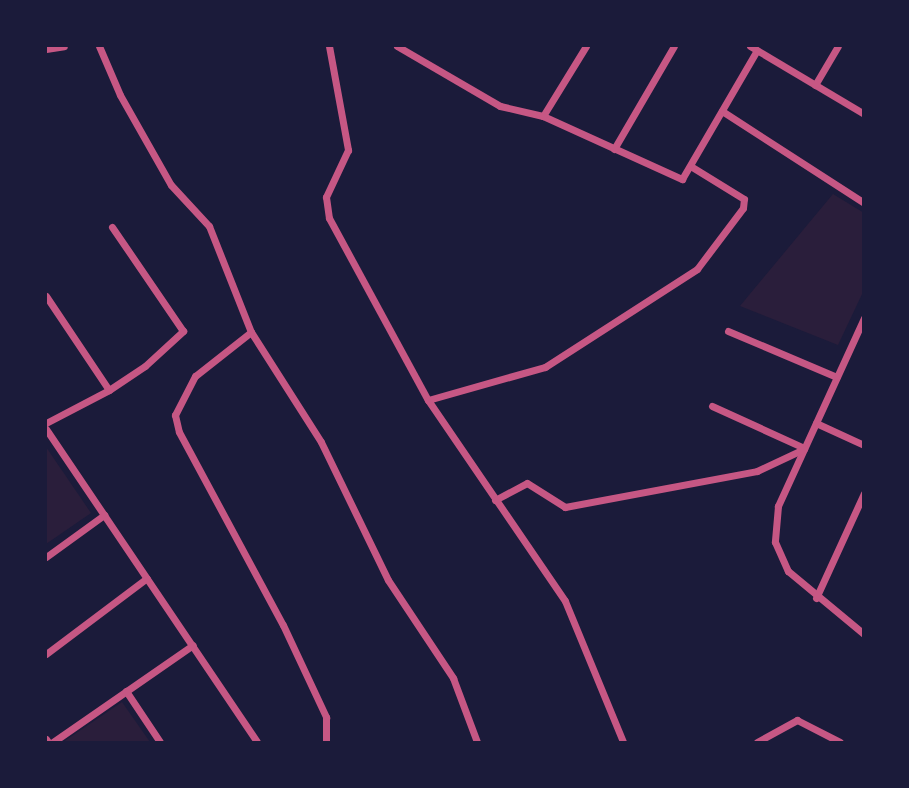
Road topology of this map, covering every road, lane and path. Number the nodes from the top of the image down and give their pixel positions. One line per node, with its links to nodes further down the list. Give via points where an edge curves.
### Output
1 (64, 46): 9 (street)
2 (99, 46): 21 (street, via 120,95 170,185 209,226)
3 (329, 46): 24 (street, via 348,150 326,197 328,218)
4 (397, 46): 13 (street, via 499,106)
5 (586, 46): 13 (street)
6 (674, 46): 14 (street)
7 (838, 46): 10 (street)
8 (753, 48): 10 (street); 11 (street)
9 (46, 49)
10 (815, 85): 12 (street)
11 (722, 111): 15 (street); 16 (street)
12 (863, 114)
13 (543, 116): 14 (street)
14 (614, 149): 15 (street, via 682,179)
15 (692, 167): 24 (street, via 744,199 743,208 697,269 545,367)
16 (863, 203)
17 (112, 226): 23 (street, via 183,331 145,366)
18 (46, 296): 23 (street)
19 (863, 318): 22 (street)
20 (728, 331): 22 (street)
21 (251, 332): 44 (street, via 195,376 175,415 179,432 283,625 326,717); 45 (street, via 321,442 388,580 453,678)
22 (837, 377): 27 (street)
23 (108, 390): 26 (street)
24 (428, 400): 32 (street)
25 (712, 405): 30 (street)
26 (46, 423)
27 (816, 423): 29 (street); 30 (street)
28 (46, 429): 33 (street)
29 (863, 445)
30 (804, 449): 32 (street, via 757,471 565,507 527,484); 36 (street, via 778,506 775,542 788,571)
31 (863, 493): 36 (street)
32 (495, 500): 46 (street, via 565,601)
33 (104, 515): 34 (street); 35 (street)
34 (46, 556)
35 (147, 578): 38 (street); 39 (street)
36 (816, 598): 37 (street)
37 (863, 634)
38 (192, 645): 40 (street); 43 (street)
39 (46, 654)
40 (126, 691): 41 (street); 42 (street)
41 (53, 743)
42 (160, 743)
43 (257, 743)
44 (326, 743)
45 (477, 743)
46 (623, 743)
47 (757, 743): 48 (street, via 797,720)
48 (840, 743)

